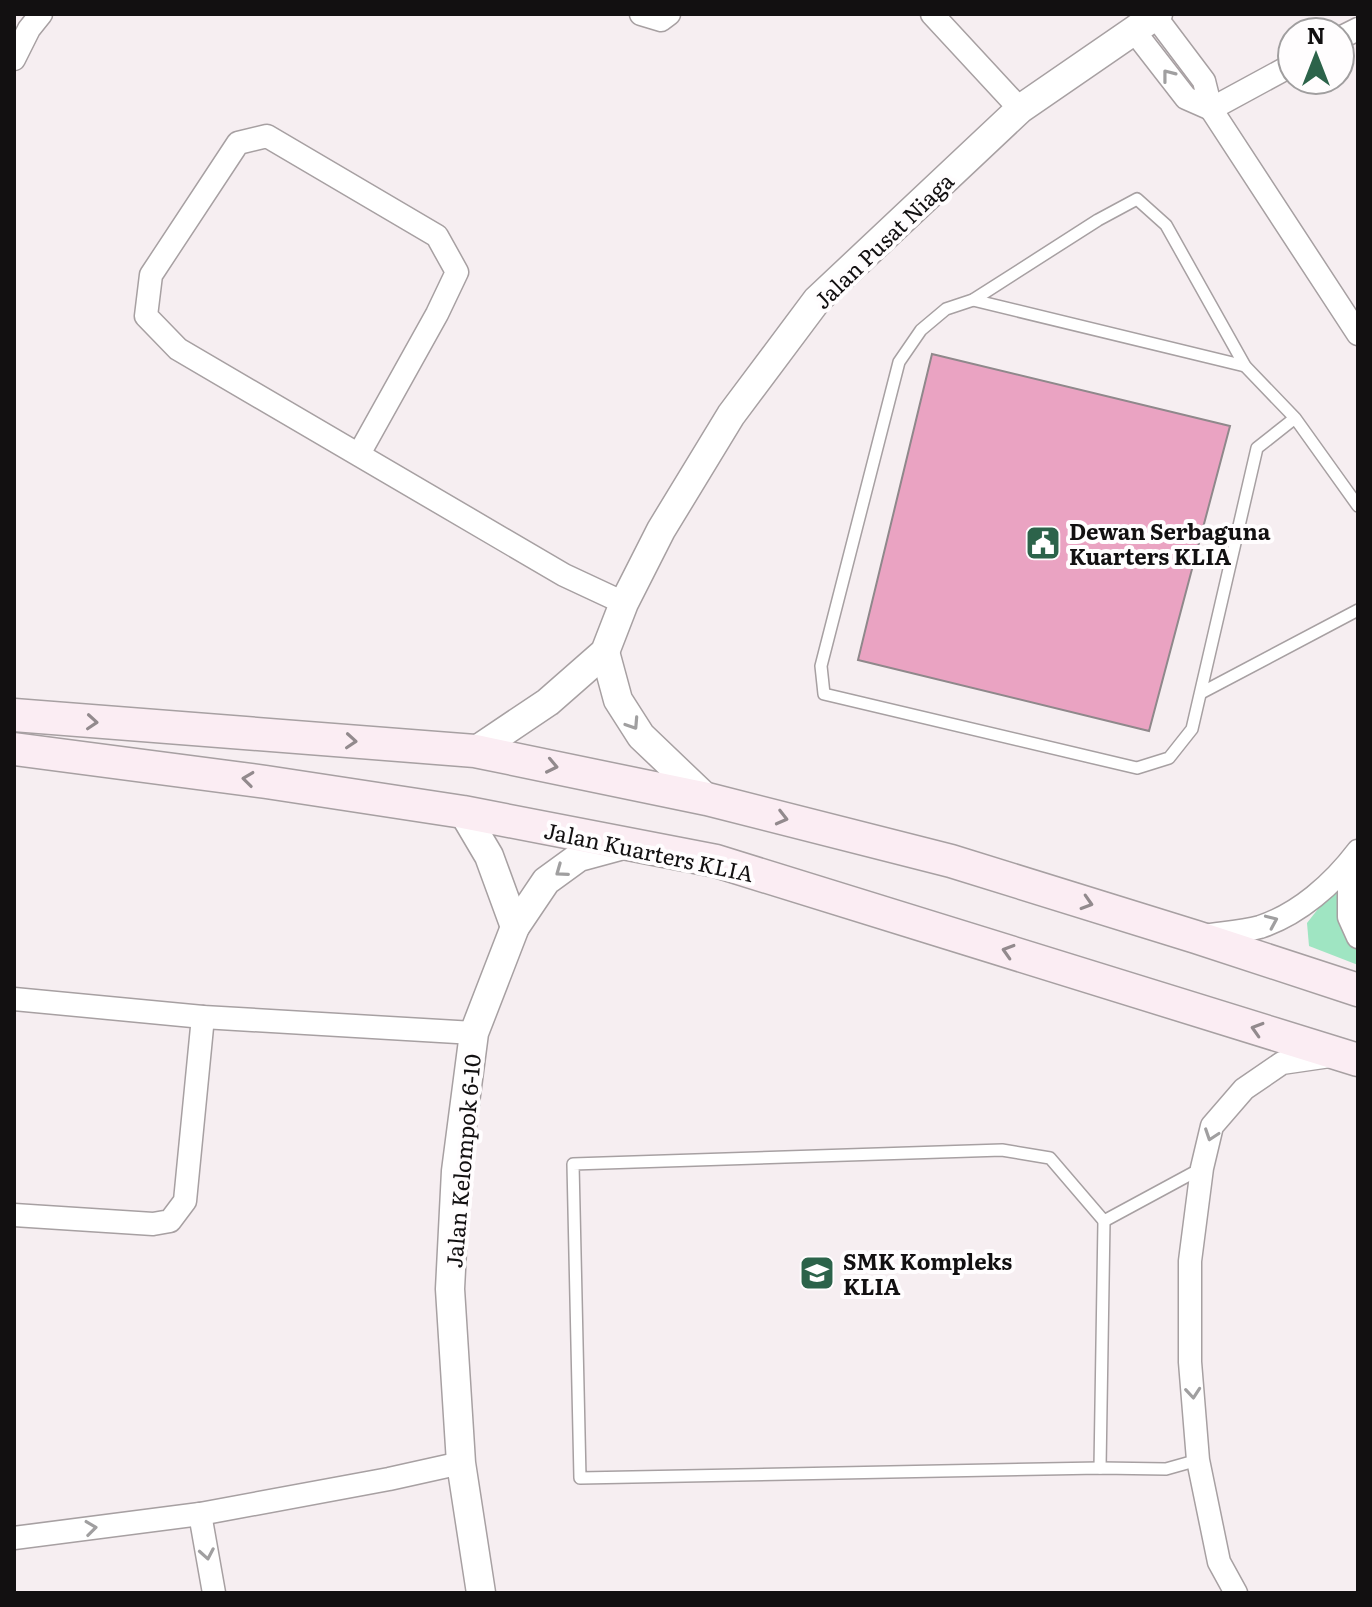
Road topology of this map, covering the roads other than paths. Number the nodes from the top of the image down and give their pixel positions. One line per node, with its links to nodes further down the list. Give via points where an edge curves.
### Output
1 (641, 14): 2 (street, via 661,20)
2 (669, 14)
3 (932, 14): 8 (street)
4 (1149, 20): 8 (street, Jalan Pusat Niaga); 9 (street, via 1204,81)
5 (28, 21): 6 (street)
6 (14, 59)
7 (1276, 74): 9 (street)
8 (1020, 109): 16 (street, Jalan Pusat Niaga, via 817,300 731,415)
9 (1211, 109): 11 (street)
10 (973, 300): 12 (lane); 12 (lane, via 1137,199 1166,225); 19 (lane, via 946,309 921,330 899,362 821,666 824,694 1137,768 1169,758 1192,729)
11 (1358, 334)
12 (1245, 366): 13 (lane)
13 (1295, 418): 15 (lane); 19 (lane, via 1257,448)
14 (359, 454): 14 (street, via 178,349 146,316 151,275 238,143 267,136 305,157 437,236 457,272); 16 (street, via 564,575)
15 (1358, 506)
16 (624, 603): 18 (street, Jalan Pusat Niaga)
17 (1358, 610): 19 (lane)
18 (605, 652): 22 (street, via 548,702); 23 (street, one-way to 23, via 618,700 641,736)
19 (1201, 693)
20 (14, 715): 22 (main road, one-way to 22)
21 (14, 749): 24 (main road, Jalan Kuarters KLIA, one-way to 21)
22 (475, 751): 23 (main road, one-way to 23)
23 (707, 799): 28 (main road, one-way to 28, via 951,861)
24 (463, 812): 25 (main road, Jalan Kuarters KLIA); 27 (street, via 489,856)
25 (627, 844): 27 (street, Jalan Kelompok 6-10, one-way to 27, via 579,857 546,881); 34 (main road, Jalan Kuarters KLIA, one-way to 25, via 716,861)
26 (1354, 857): 28 (street, one-way to 26, via 1259,927 1302,907); 29 (street, via 1349,917)
27 (515, 927): 33 (street, Jalan Kelompok 6-10)
28 (1196, 937): 30 (main road)
29 (1358, 937)
30 (1358, 990)
31 (14, 999): 32 (street)
32 (203, 1017): 33 (street); 36 (street, via 185,1201 170,1221)
33 (474, 1033): 39 (street, Jalan Kelompok 6-10, via 456,1171 450,1289)
34 (1349, 1057): 35 (street, one-way to 35, via 1282,1063 1244,1089 1212,1126)
35 (1202, 1168): 37 (lane); 38 (street, one-way to 38, via 1190,1261 1190,1362)
36 (14, 1215)
37 (1104, 1221): 40 (lane); 40 (lane, via 1050,1158 1002,1150 573,1164 580,1478)
38 (1198, 1460): 40 (lane, via 1166,1469); 45 (street, via 1219,1562)
39 (461, 1463): 41 (street); 44 (street, Jalan Kelompok 6-10)
40 (1100, 1468)
41 (200, 1514): 42 (street, one-way to 41); 43 (street, one-way to 43)
42 (14, 1538)
43 (214, 1593)
44 (481, 1593)
45 (1236, 1593)

